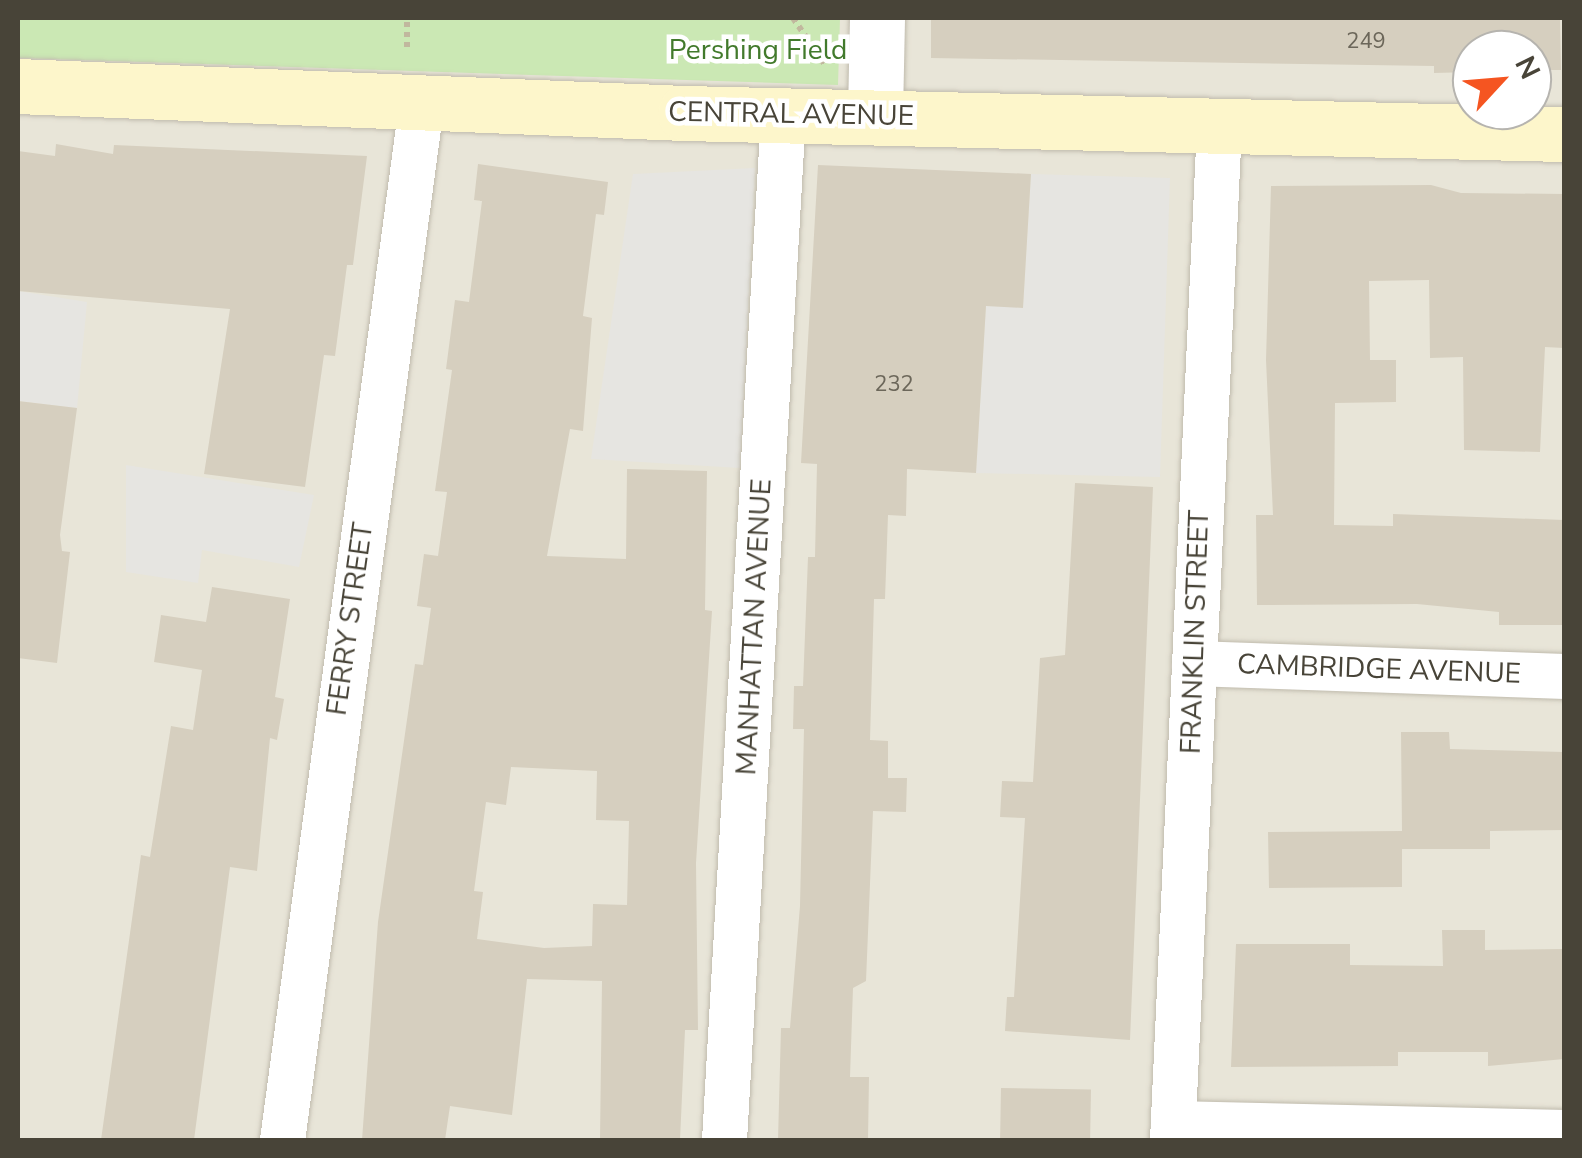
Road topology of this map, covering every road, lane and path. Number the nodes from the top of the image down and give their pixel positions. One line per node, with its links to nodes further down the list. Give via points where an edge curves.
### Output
1 (407, 18): 5 (path)
2 (793, 18): 4 (path)
3 (876, 18): 8 (street)
4 (826, 66)
5 (414, 72): 6 (main road, CENTRAL AVENUE); 7 (main road, CENTRAL AVENUE); 15 (street, FERRY STREET)
6 (18, 86)
7 (783, 114): 8 (main road, CENTRAL AVENUE); 16 (street, MANHATTAN AVENUE)
8 (874, 114): 9 (main road, CENTRAL AVENUE)
9 (1219, 124): 10 (main road, CENTRAL AVENUE); 11 (street, FRANKLIN STREET)
10 (1564, 134)
11 (1194, 663): 12 (street, CAMBRIDGE AVENUE); 13 (street, FRANKLIN STREET)
12 (1564, 676)
13 (1173, 1132): 14 (street)
14 (1564, 1132)
15 (282, 1140)
16 (724, 1140)

